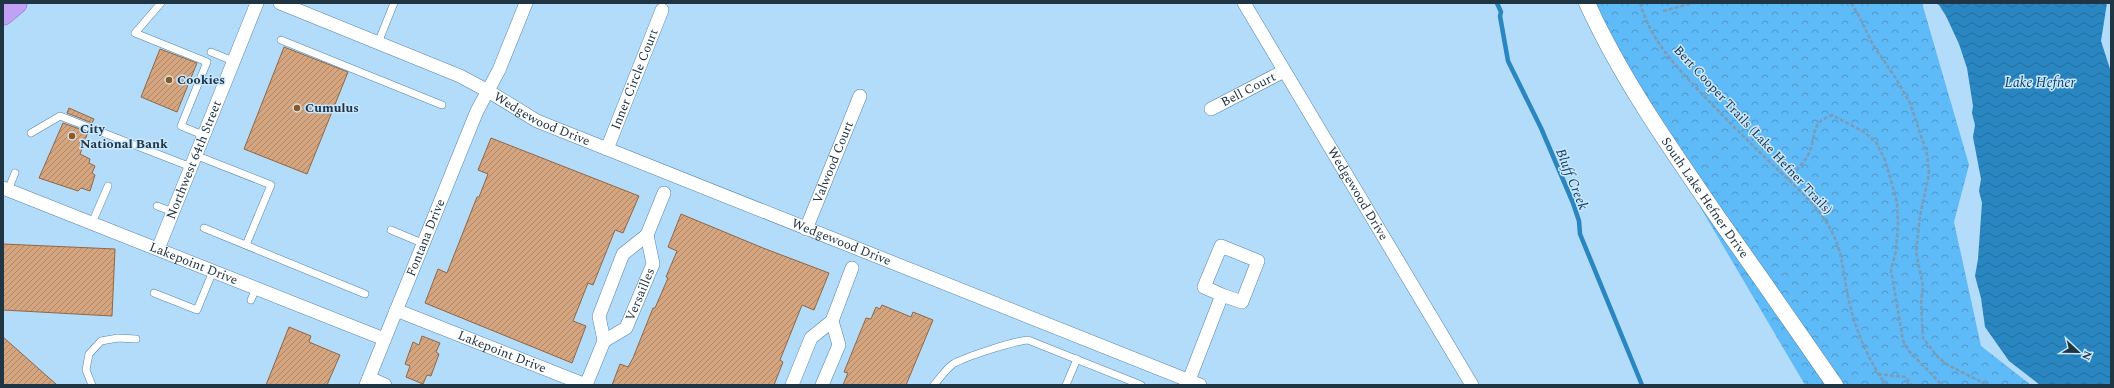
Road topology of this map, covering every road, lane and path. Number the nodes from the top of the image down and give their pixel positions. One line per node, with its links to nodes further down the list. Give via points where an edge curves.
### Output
1 (16, 3): 14 (highway)
2 (161, 3): 25 (lane, via 135,33 207,62 181,126)
3 (257, 3): 18 (street, Northwest 64th Street)
4 (280, 3): 16 (street, Wedgewood Drive)
5 (394, 3): 16 (lane)
6 (526, 3): 20 (street, Wedgewood Drive)
7 (1244, 3): 19 (street, Wedgewood Drive)
8 (1587, 3): 66 (street, South Lake Hefner Drive, via 1625,77 1665,141)
9 (1640, 3): 29 (path, Bert Cooper Trails (Lake Hefner Trails), via 1652,33 1677,67 1732,126)
10 (1693, 3): 13 (path)
11 (1851, 3): 70 (path, via 1873,45 1910,104 1927,154 1929,174 1916,252 1923,286 1923,338 1946,364)
12 (662, 10): 26 (street, Inner Circle Court)
13 (1663, 12)
14 (3, 14)
15 (281, 40): 22 (lane)
16 (378, 43): 20 (street, Wedgewood Drive, via 460,76)
17 (211, 52): 18 (lane)
18 (233, 61): 25 (street, Northwest 64th Street)
19 (1284, 70): 23 (street, Bell Court); 65 (street, Wedgewood Drive)
20 (488, 91): 26 (street, Wedgewood Drive, via 537,121); 40 (street, Fontana Drive, via 477,111)
21 (860, 96): 37 (street, Valwood Court)
22 (442, 105)
23 (1211, 109)
24 (32, 133): 27 (lane, via 60,116)
25 (203, 135): 27 (street, Northwest 64th Street)
26 (606, 149): 37 (street, Wedgewood Drive)
27 (193, 161): 34 (street, Northwest 64th Street); 41 (lane, via 271,185)
28 (15, 173): 31 (lane)
29 (1788, 178): 54 (path, Bert Cooper Trails (Lake Hefner Trails), via 1817,209 1833,234 1844,263 1848,296 1860,340); 69 (path, via 1808,155 1815,127 1821,119 1832,115 1864,132 1876,142 1885,160 1897,202 1896,251 1891,270 1903,340 1908,350)
30 (108, 186): 35 (lane)
31 (6, 189): 35 (street, Lakepoint Drive)
32 (664, 193): 39 (street)
33 (157, 206): 34 (lane)
34 (173, 212): 42 (street, Northwest 64th Street)
35 (92, 223): 42 (street, Lakepoint Drive)
36 (204, 228): 41 (lane)
37 (806, 229): 56 (street, Wedgewood Drive)
38 (391, 230): 40 (lane)
39 (647, 234): 52 (street, via 623,254 599,316); 52 (street, Versailles, via 653,264 626,328)
40 (422, 243): 48 (street, Fontana Drive)
41 (246, 245): 46 (lane)
42 (158, 249): 44 (street, Lakepoint Drive)
43 (852, 268): 49 (street)
44 (213, 271): 45 (lane, via 197,310); 51 (street, Lakepoint Drive, via 254,294)
45 (154, 293)
46 (365, 294)
47 (1222, 295): 47 (street, via 1242,302 1258,261 1221,246 1204,288); 56 (street)
48 (396, 310): 51 (street, Fontana Drive); 59 (street, Lakepoint Drive)
49 (832, 321): 60 (street, via 811,338); 61 (street, via 839,345)
50 (136, 339): 57 (lane, via 118,338 101,341 89,354 86,370)
51 (384, 339): 55 (street, Fontana Drive)
52 (604, 341): 59 (street)
53 (1077, 359): 62 (lane, via 1028,340 1017,341 954,364); 63 (lane); 64 (lane)
54 (1878, 374): 67 (path, Bert Cooper Trails (Lake Hefner Trails)); 68 (path, via 1906,377)
55 (368, 382): 58 (street)
56 (1194, 383)
57 (92, 385)
58 (385, 385)
59 (586, 385)
60 (792, 385)
61 (822, 385)
62 (934, 385)
63 (1066, 385)
64 (1141, 385)
65 (1472, 385)
66 (1835, 385)
67 (1886, 385)
68 (1911, 385)
69 (1942, 385)
70 (1987, 385)

